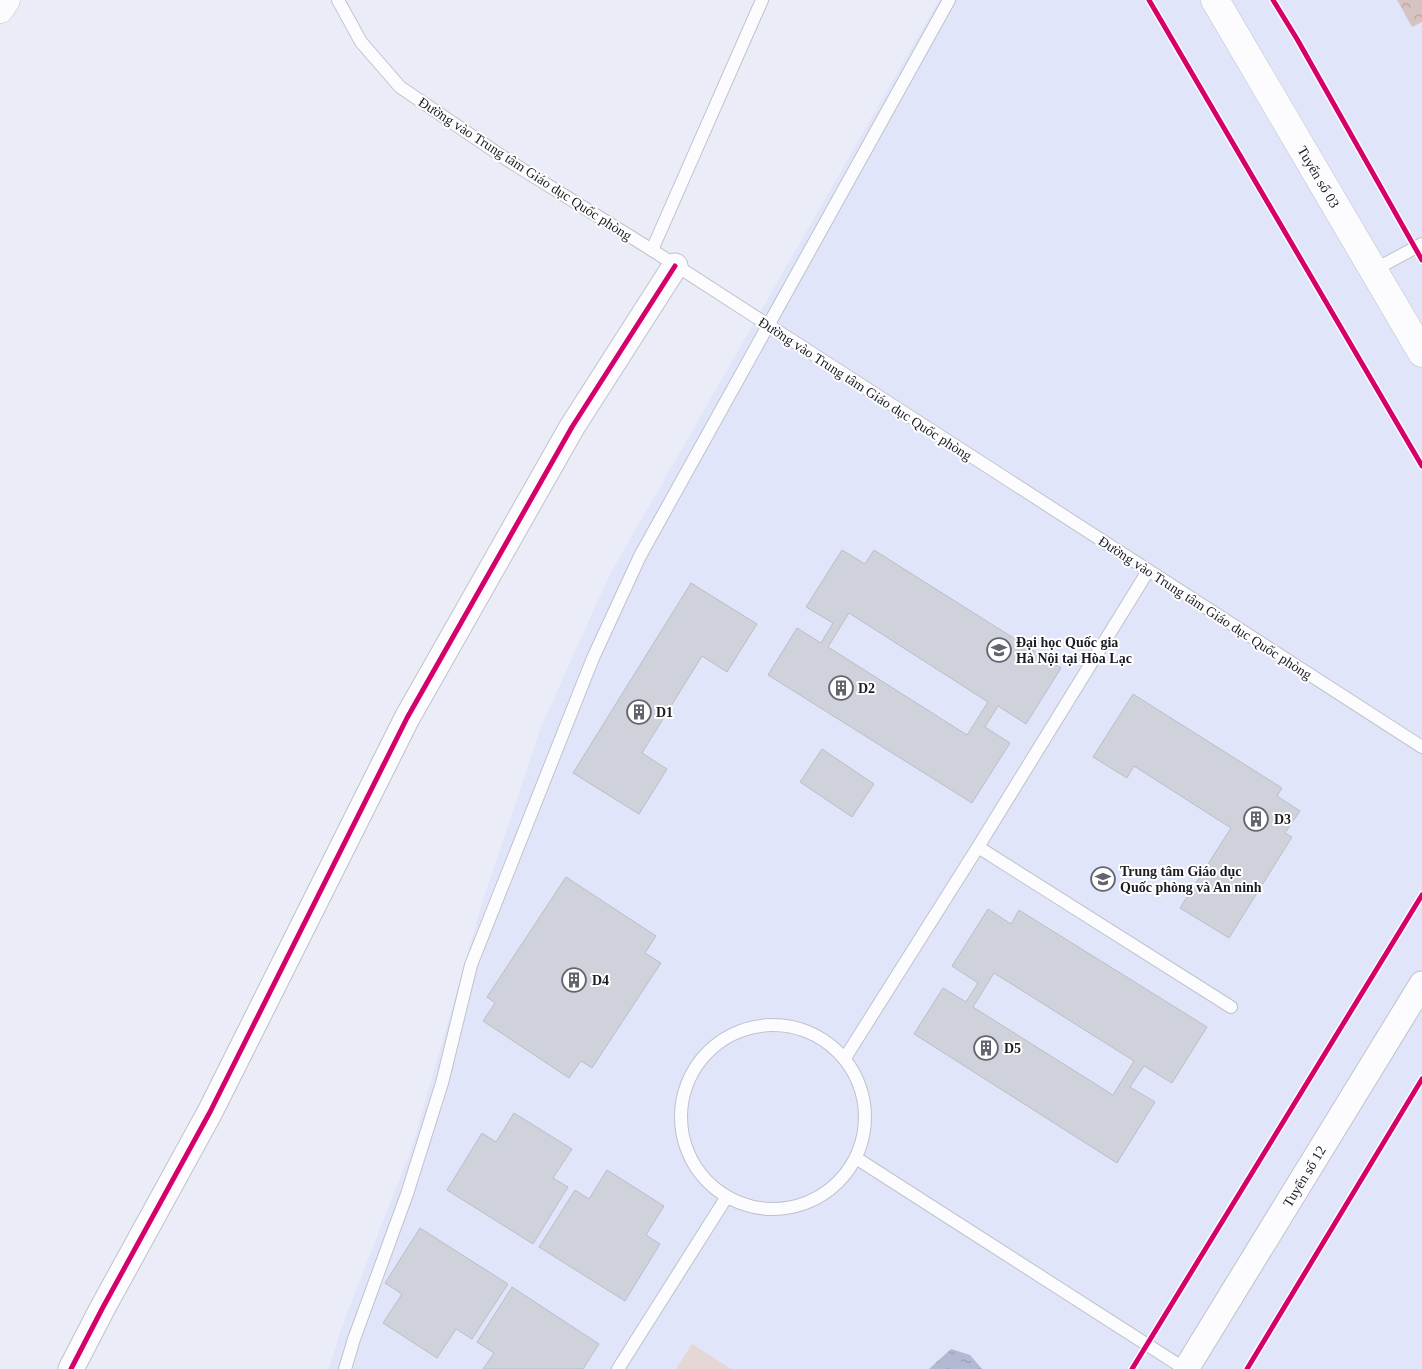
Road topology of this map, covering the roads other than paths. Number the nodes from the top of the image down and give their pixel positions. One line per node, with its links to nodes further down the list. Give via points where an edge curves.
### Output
1 (6, 0): 6 (main road)
2 (338, 0): 8 (lane, Đường vào Trung tâm Giáo dục Quốc phòng, via 360,42 400,87 509,161)
3 (762, 0): 8 (lane)
4 (949, 0): 11 (lane)
5 (1215, 0): 10 (main road, Tuyến số 03)
6 (0, 9)
7 (1422, 244): 10 (lane)
8 (652, 250): 9 (lane, Đường vào Trung tâm Giáo dục Quốc phòng)
9 (675, 266): 11 (lane, Đường vào Trung tâm Giáo dục Quốc phòng); 21 (street, via 572,428 407,718 210,1112)
10 (1374, 270): 12 (main road, Tuyến số 03)
11 (768, 327): 13 (lane, Đường vào Trung tâm Giáo dục Quốc phòng); 22 (lane, via 640,556 593,658 471,965 442,1083 407,1194)
12 (1422, 353)
13 (1148, 571): 14 (lane, Đường vào Trung tâm Giáo dục Quốc phòng); 15 (lane)
14 (1422, 747)
15 (978, 847): 17 (lane); 18 (lane)
16 (1422, 984): 24 (street, Tuyến số 12)
17 (1232, 1007)
18 (845, 1058): 19 (lane, via 858,1081 865,1107 865,1133); 20 (lane, via 823,1039 796,1027 766,1024 737,1031 712,1046 693,1068 682,1096 680,1125 687,1154 703,1178)
19 (856, 1158): 20 (lane, via 843,1179 823,1196 800,1206 775,1210 750,1207); 24 (lane)
20 (726, 1198): 23 (lane)
21 (71, 1369)
22 (345, 1369)
23 (618, 1369)
24 (1185, 1369)

